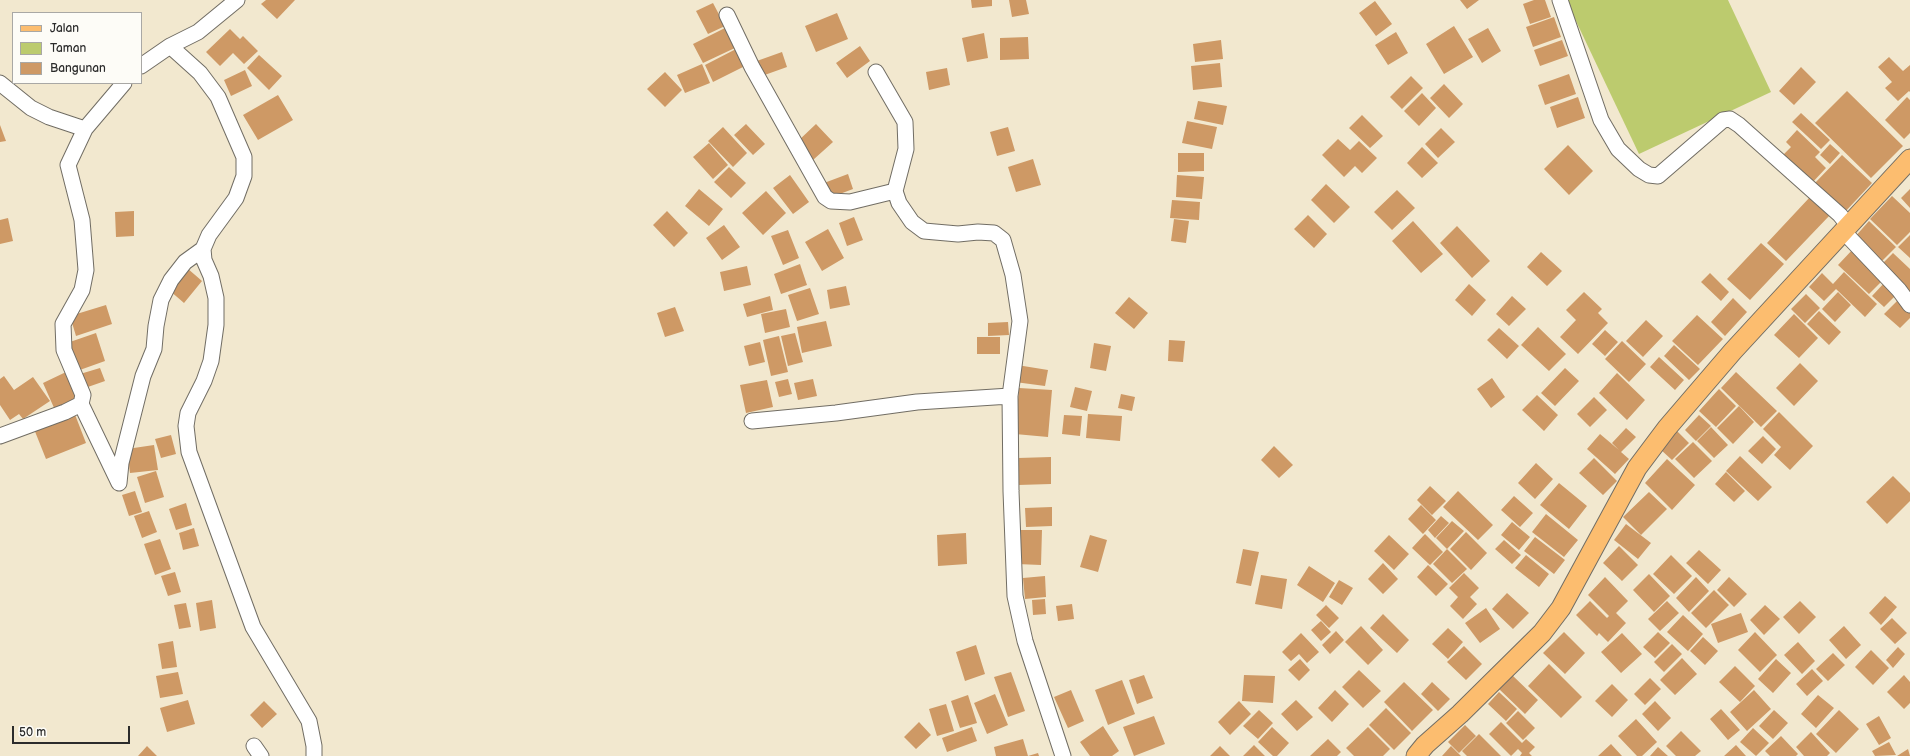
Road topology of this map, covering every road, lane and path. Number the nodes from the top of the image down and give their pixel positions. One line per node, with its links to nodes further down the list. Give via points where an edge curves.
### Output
1 (237, 0): 4 (street, via 198,32)
2 (1560, 0): 12 (street, via 1601,120 1618,149 1639,169 1649,175 1658,176 1723,120 1730,119 1745,130)
3 (727, 15): 11 (street, via 752,67 825,197 840,202)
4 (170, 46): 5 (street); 13 (street, via 200,73 218,97 244,157 244,176 236,198)
5 (142, 65)
6 (876, 72): 11 (street, via 905,122 906,149)
7 (0, 83): 9 (street, via 31,108)
8 (123, 84): 9 (street)
9 (85, 129): 16 (street, via 68,165 82,220 86,270 82,290 63,324 64,350 83,395)
10 (1910, 159): 12 (main road)
11 (895, 191): 15 (street, via 899,203 912,222 924,231 958,234 994,233 1004,240 1013,275 1020,321)
12 (1846, 228): 14 (street); 21 (main road, via 1733,351 1667,428 1637,468 1561,608 1542,633)
13 (203, 249): 16 (street, via 186,262 161,300 154,349 143,376 121,463 119,483); 19 (street, via 216,298 216,325 211,361 188,413 186,426 189,452 253,627 309,720)
14 (1910, 305)
15 (1010, 396): 17 (street, via 917,402); 20 (street, via 1015,596 1025,641)
16 (81, 404): 18 (street)
17 (752, 421)
18 (0, 436)
19 (314, 756)
20 (1063, 756)
21 (1416, 756)

